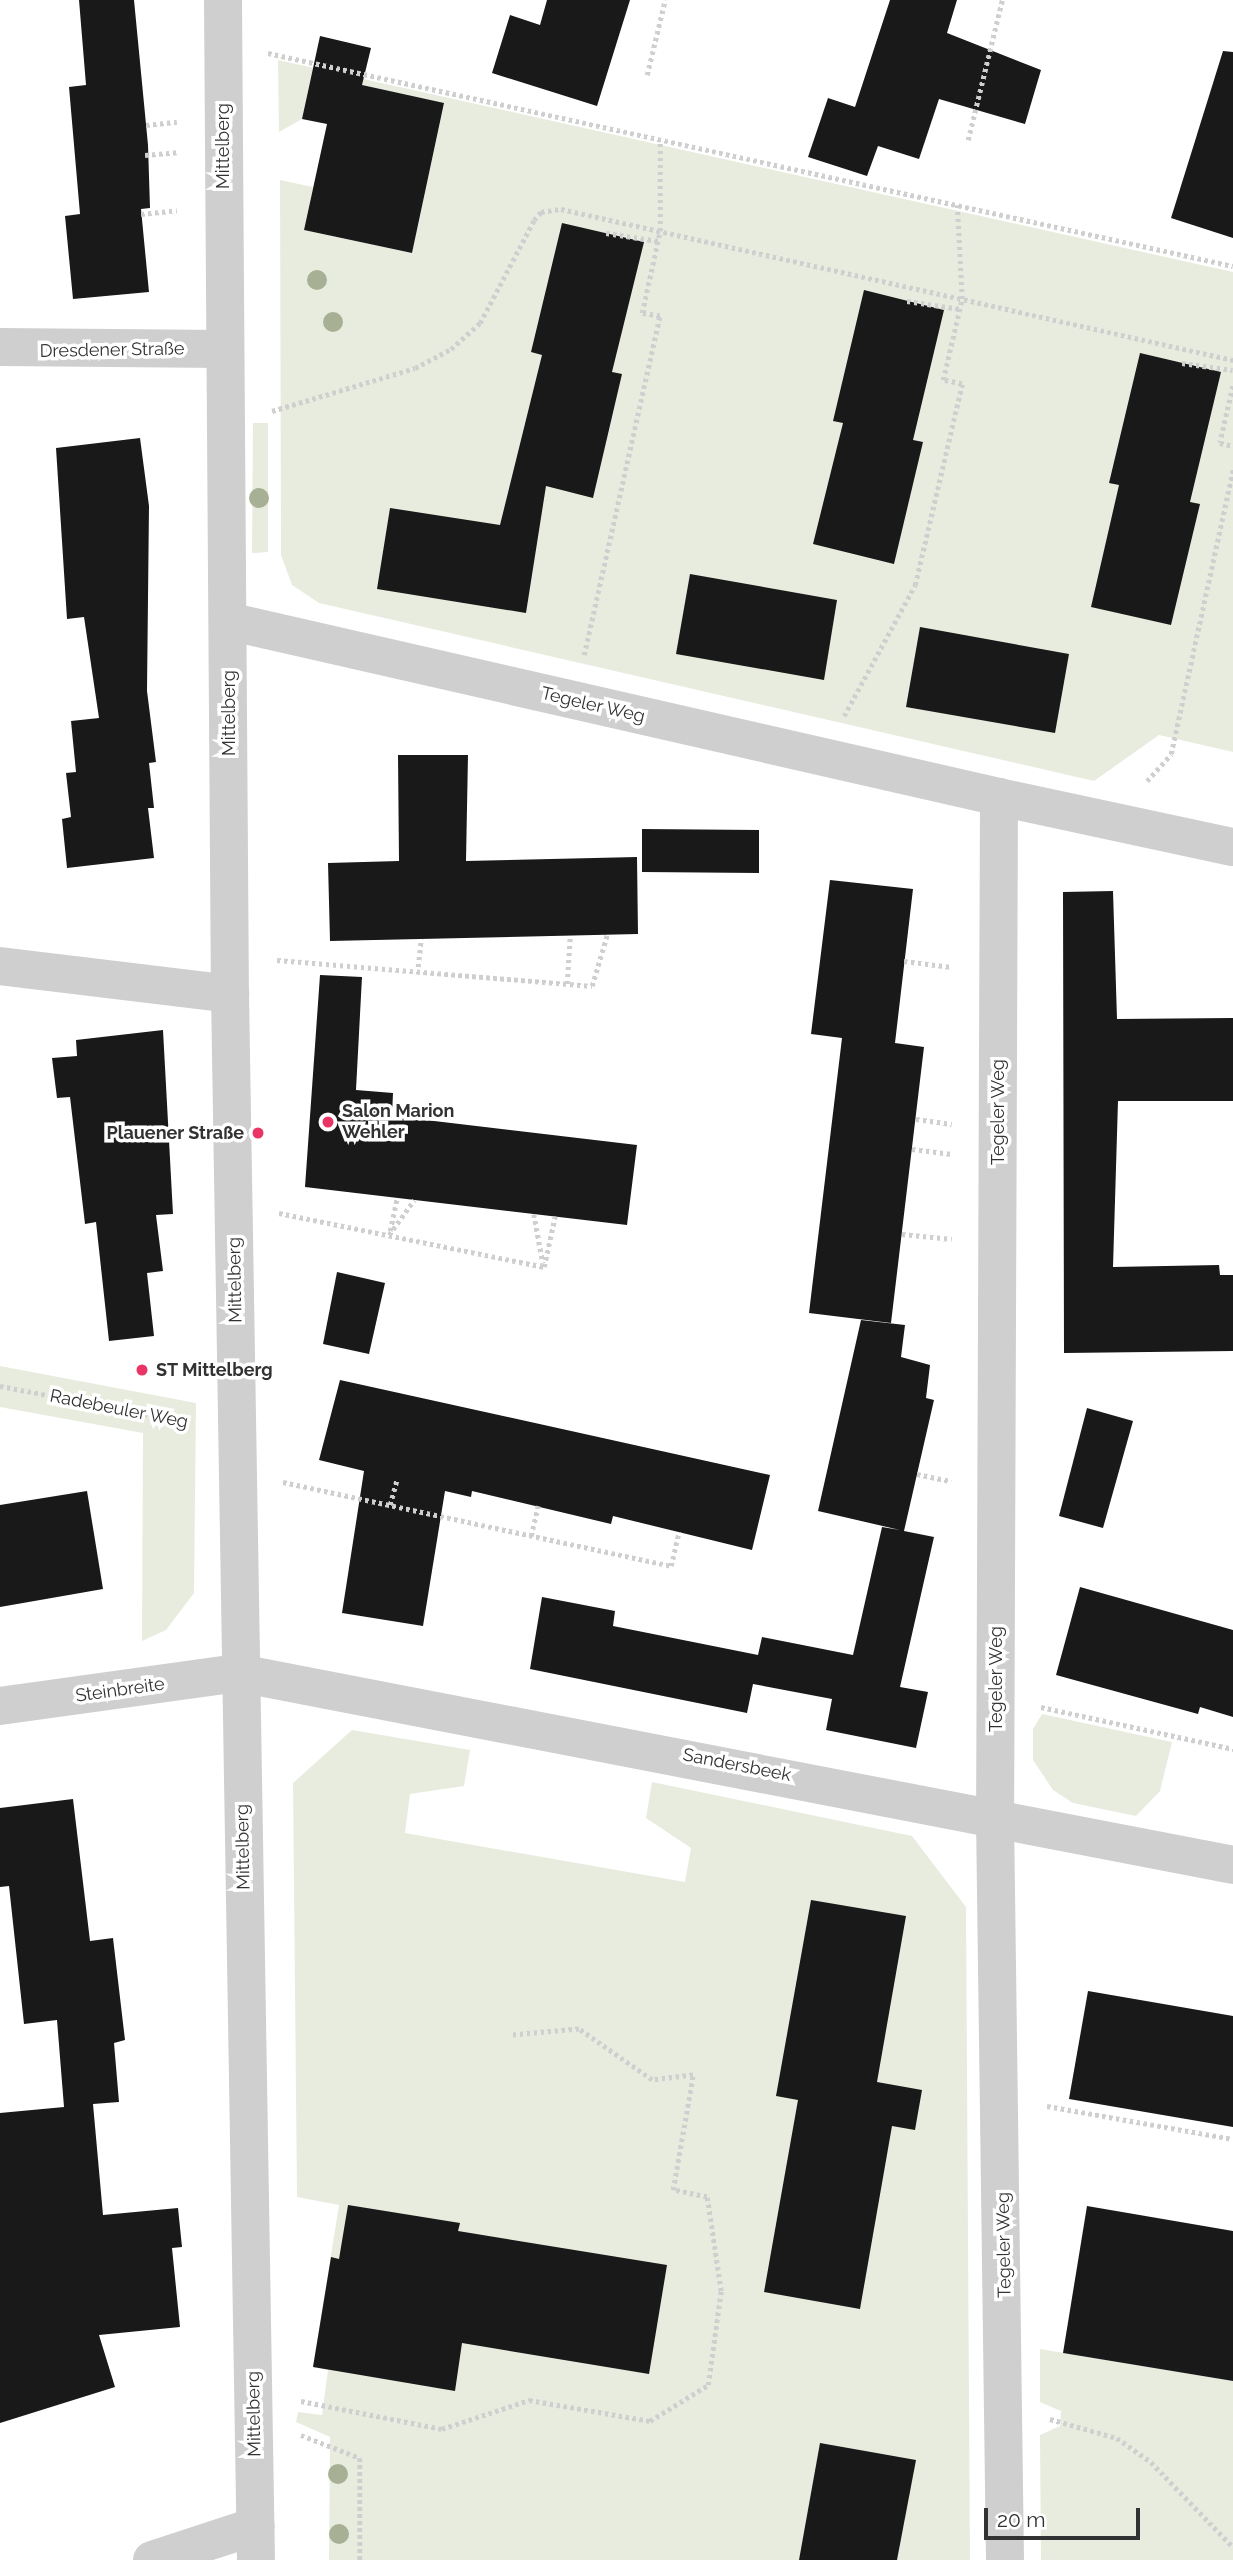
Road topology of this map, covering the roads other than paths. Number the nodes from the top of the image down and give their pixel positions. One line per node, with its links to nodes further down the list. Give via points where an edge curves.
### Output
1 (223, 0): 3 (street, Mittelberg)
2 (0, 347): 3 (street, Dresdener Straße)
3 (225, 349): 4 (street, Mittelberg)
4 (228, 621): 5 (street, Tegeler Weg); 8 (street, Mittelberg)
5 (999, 797): 6 (street, Tegeler Weg); 11 (street, Tegeler Weg)
6 (1233, 847)
7 (0, 966): 8 (street)
8 (230, 976): 9 (street, Mittelberg)
9 (239, 1673): 10 (street, Steinbreite); 11 (street, Sandersbeek); 13 (street, Mittelberg)
10 (0, 1706)
11 (995, 1817): 12 (street, Sandersbeek); 15 (street, Tegeler Weg, via 1008,2416)
12 (1233, 1865)
13 (256, 2543): 14 (street)
14 (152, 2560)
15 (1005, 2560)

